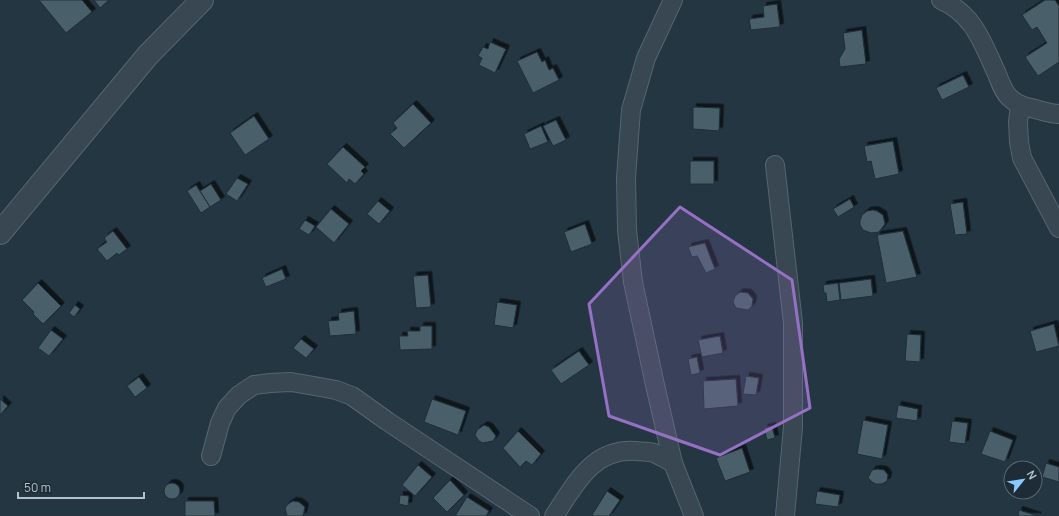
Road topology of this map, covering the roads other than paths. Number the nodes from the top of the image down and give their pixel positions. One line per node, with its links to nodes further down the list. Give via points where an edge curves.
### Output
1 (202, 0): 8 (street, via 148,56)
2 (673, 0): 10 (street, via 646,58 631,110 626,178 633,282)
3 (941, 0): 4 (street, via 952,4 976,30 1006,93)
4 (1020, 105): 5 (street); 7 (street, via 1018,122 1022,158)
5 (1059, 114)
6 (775, 165): 14 (street, via 793,323 793,427)
7 (1059, 228)
8 (0, 233)
9 (211, 456): 11 (street, via 227,408 239,395 254,385 291,382 336,390 352,396)
10 (673, 463): 12 (street, via 653,453 621,451 610,454 584,472); 13 (street)
11 (530, 516)
12 (554, 516)
13 (694, 516)
14 (785, 516)

